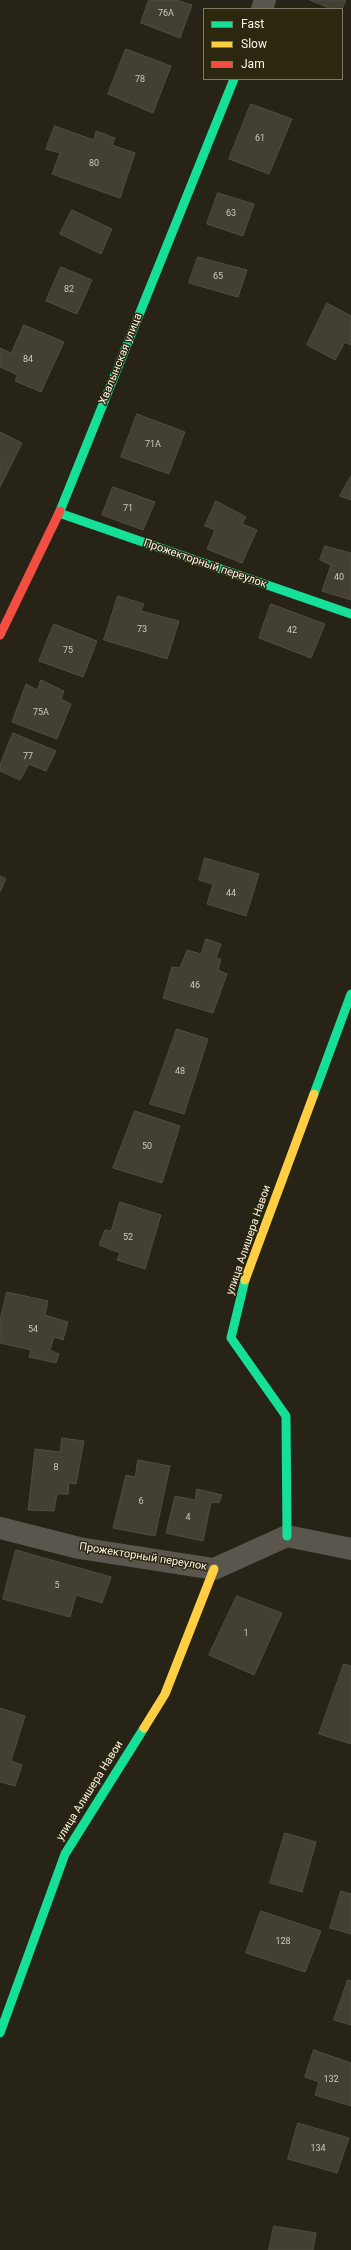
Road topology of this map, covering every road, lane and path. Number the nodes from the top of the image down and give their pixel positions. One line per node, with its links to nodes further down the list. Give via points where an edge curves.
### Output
1 (234, 80): 2 (street, Хвалынская улица)
2 (59, 513): 3 (street, Прожекторный переулок); 4 (street, Хвалынская улица)
3 (351, 614)
4 (0, 635)
5 (351, 994): 7 (street, улица Алишера Навои, via 244,1283 231,1338 286,1416)
6 (0, 1528): 9 (street, Прожекторный переулок, via 79,1548)
7 (288, 1536): 8 (street); 9 (street, Прожекторный переулок)
8 (351, 1549)
9 (214, 1569): 10 (street, улица Алишера Навои, via 165,1694 65,1854)
10 (0, 2033)

